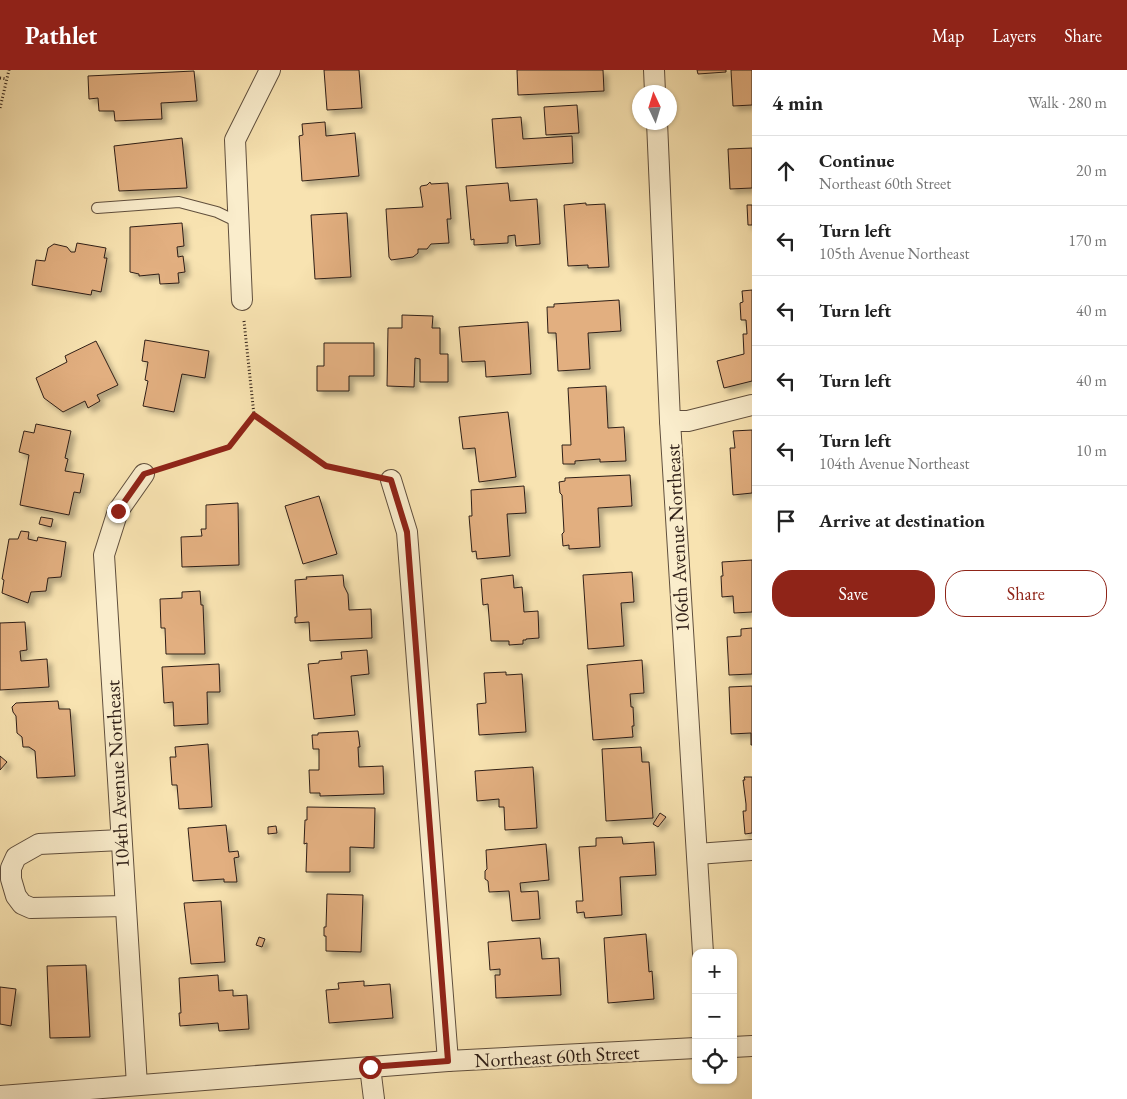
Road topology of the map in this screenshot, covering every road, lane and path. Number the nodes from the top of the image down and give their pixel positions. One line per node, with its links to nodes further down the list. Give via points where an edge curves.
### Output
1 (9, 70): 5 (path)
2 (270, 70): 10 (street, via 235,140)
3 (654, 70): 6 (street)
4 (0, 78): 5 (path)
5 (7, 79): 7 (path)
6 (655, 85)
7 (0, 108)
8 (657, 130): 14 (street, 106th Avenue Northeast)
9 (97, 208): 10 (lane, via 179,202 217,212)
10 (238, 222): 11 (street)
11 (242, 300): 13 (path)
12 (752, 406): 14 (street)
13 (254, 415): 15 (path, via 229,447); 16 (path, via 326,466)
14 (670, 421): 19 (street, 106th Avenue Northeast)
15 (144, 474): 17 (street, 104th Avenue Northeast, via 118,511 104,555)
16 (391, 480): 25 (street, via 407,532)
17 (121, 840): 20 (street, 104th Avenue Northeast); 20 (street, via 39,844 16,857 11,879 16,896 31,908)
18 (752, 850): 19 (street)
19 (697, 854): 21 (street, 106th Avenue Northeast)
20 (125, 906): 27 (street, 104th Avenue Northeast)
21 (703, 949)
22 (752, 1046): 23 (street)
23 (737, 1047)
24 (692, 1048): 25 (street, Northeast 60th Street)
25 (448, 1061): 26 (street, Northeast 60th Street)
26 (370, 1067): 27 (street, Northeast 60th Street); 30 (street)
27 (137, 1085): 28 (street, Northeast 60th Street)
28 (97, 1093): 29 (street, Northeast 60th Street)
29 (0, 1096)
30 (374, 1099)

